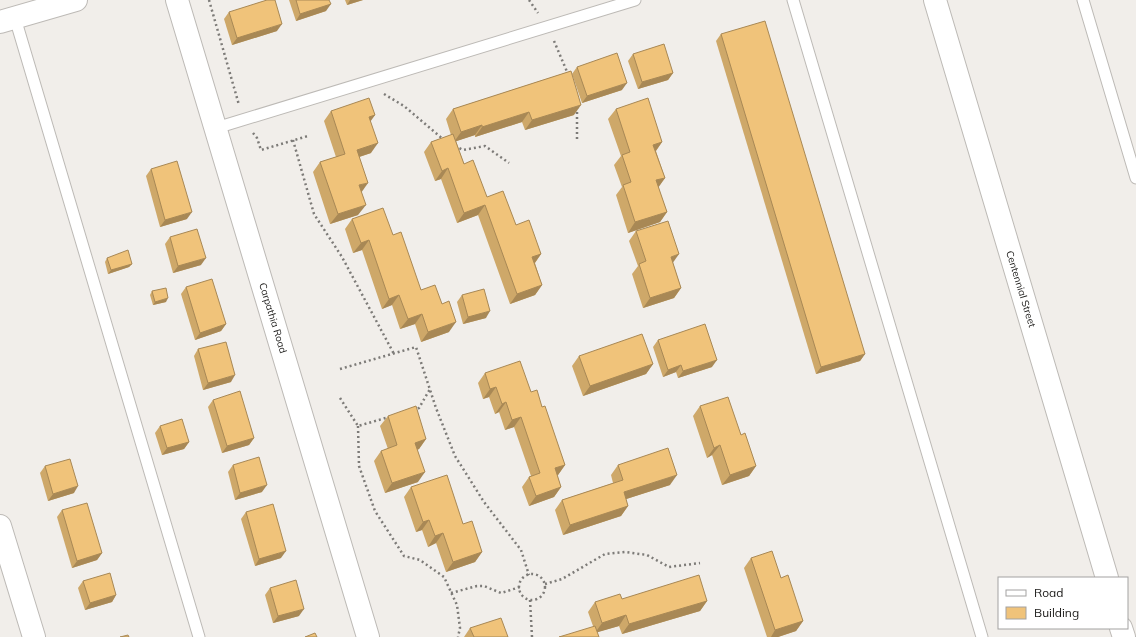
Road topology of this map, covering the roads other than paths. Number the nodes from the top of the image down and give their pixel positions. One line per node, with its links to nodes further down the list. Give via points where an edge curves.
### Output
1 (76, 0): 7 (street)
2 (177, 0): 8 (street, Carpathia Road)
3 (634, 0): 8 (lane)
4 (793, 0): 15 (lane)
5 (934, 0): 11 (street, Centennial Street)
6 (1083, 0): 9 (lane)
7 (8, 20): 13 (lane)
8 (216, 128): 14 (street, Carpathia Road)
9 (1136, 178)
10 (0, 526): 12 (street)
11 (1107, 577)
12 (34, 637)
13 (199, 637)
14 (368, 637)
15 (982, 637)

